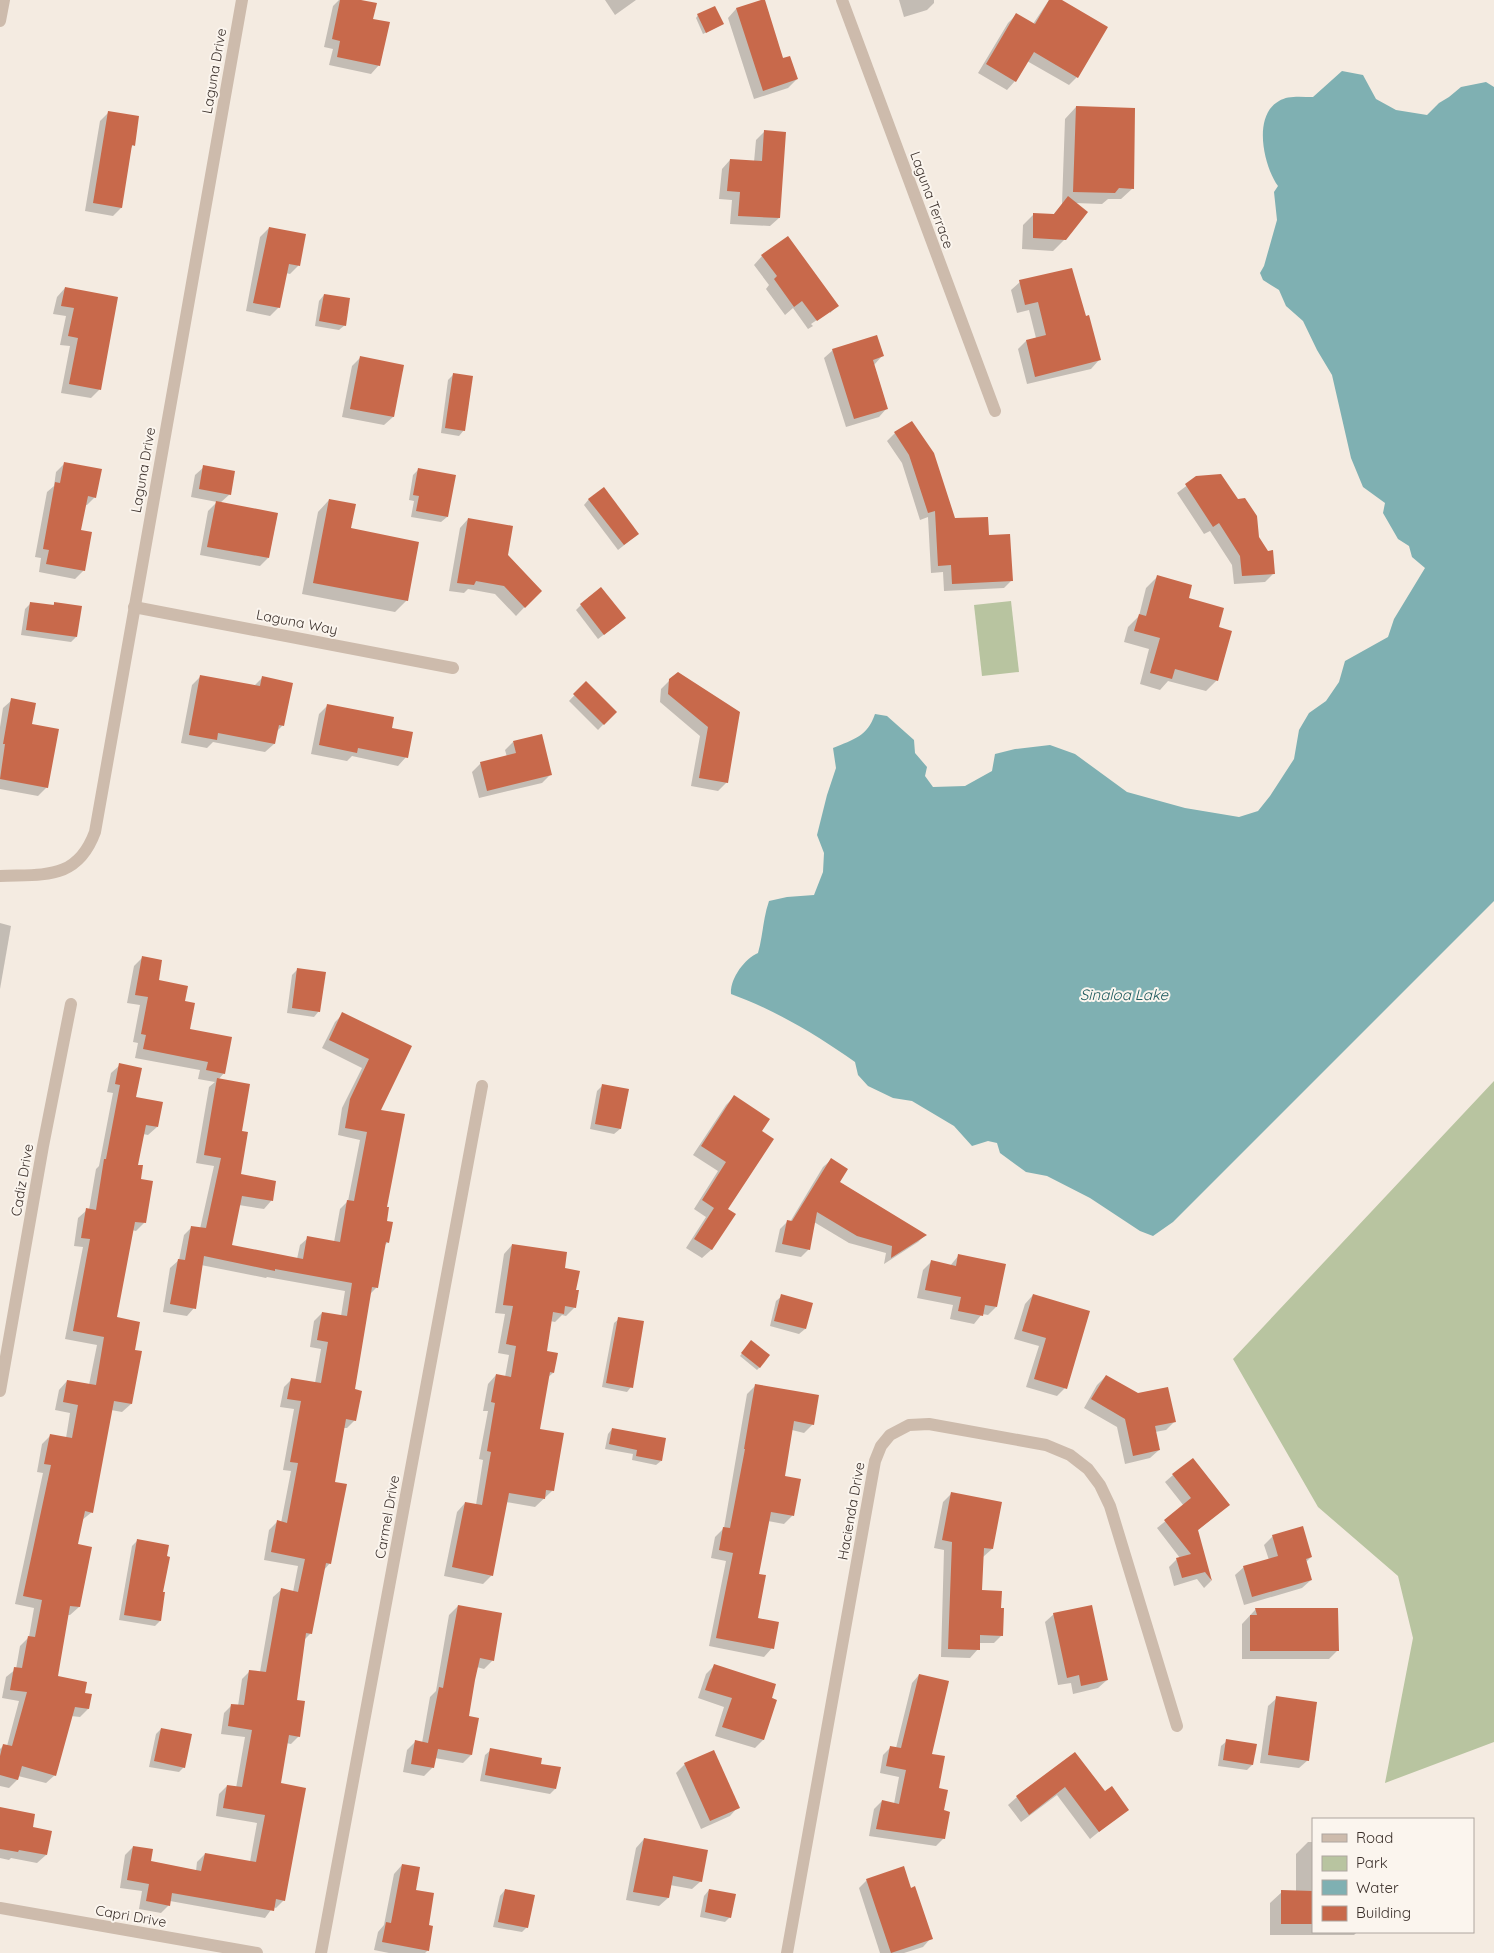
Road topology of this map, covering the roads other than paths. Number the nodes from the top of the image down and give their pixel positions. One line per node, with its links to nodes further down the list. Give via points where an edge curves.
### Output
1 (4, 0): 4 (street)
2 (242, 0): 6 (street, Laguna Drive)
3 (842, 0): 5 (street, Laguna Terrace)
4 (0, 22)
5 (995, 411)
6 (134, 607): 7 (street, Laguna Way); 8 (street, Laguna Drive, via 89,847 80,860 66,869 52,873)
7 (453, 668)
8 (0, 876)
9 (71, 1004): 11 (street, Cadiz Drive)
10 (482, 1086): 15 (street, Carmel Drive)
11 (0, 1391)
12 (1177, 1726): 16 (street, Hacienda Drive, via 1110,1506 1088,1469 1070,1455 1046,1445 929,1424 909,1425 890,1435 875,1461)
13 (0, 1908): 14 (street, Capri Drive)
14 (257, 1953)
15 (321, 1953)
16 (787, 1953)

